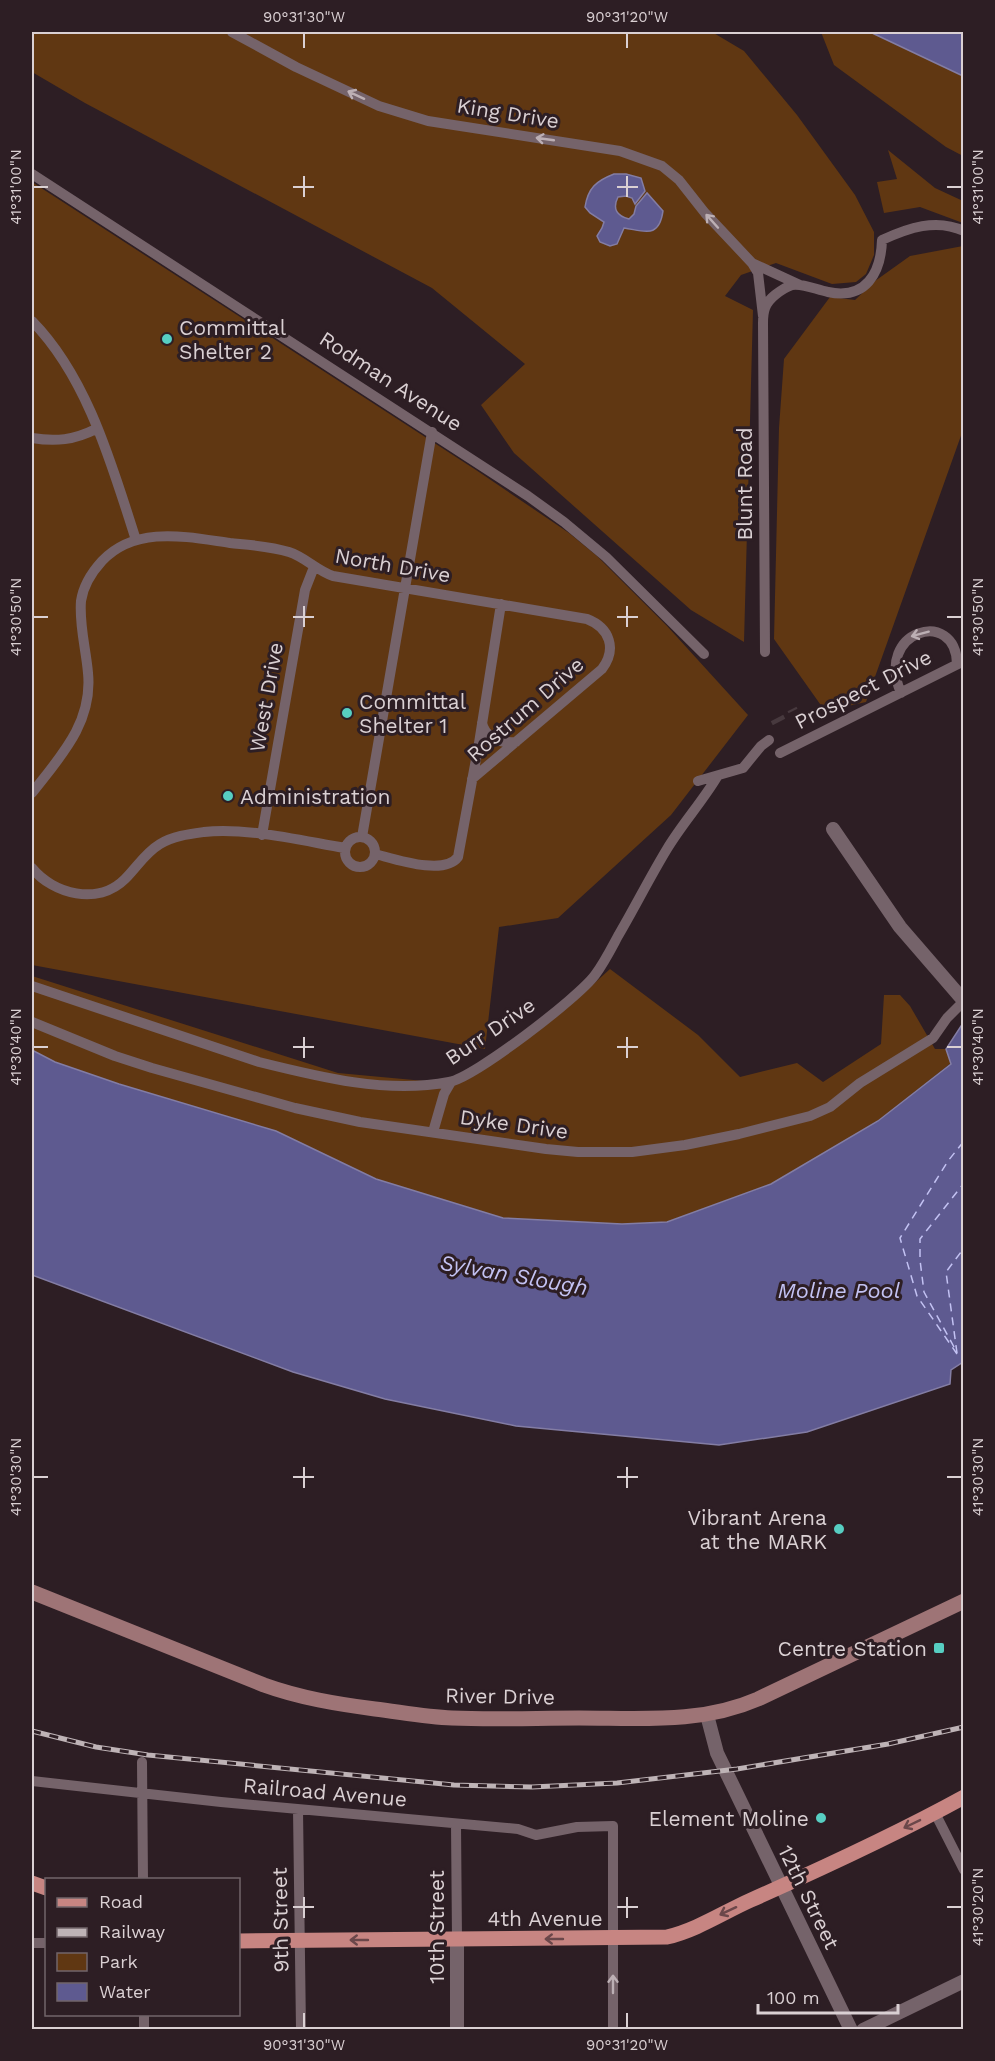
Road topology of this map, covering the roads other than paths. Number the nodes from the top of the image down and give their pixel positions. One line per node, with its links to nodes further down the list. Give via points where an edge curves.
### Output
1 (232, 32): 4 (street, King Drive, one-way to 1, via 679,180 649,160 612,149 428,121 379,106)
2 (32, 174): 9 (street, Rodman Avenue)
3 (963, 231): 5 (street, via 948,224 928,225 882,240 875,272 857,292 839,294)
4 (752, 263): 5 (street); 6 (street, Blunt Road, via 758,273)
5 (800, 285): 6 (street, via 791,285 774,296 764,306)
6 (763, 316): 16 (street, Blunt Road)
7 (32, 321): 8 (street, via 67,366)
8 (96, 429): 10 (street, via 73,439); 11 (street, via 111,460)
9 (432, 432): 13 (street); 17 (street, Rodman Avenue, via 528,496 588,542)
10 (32, 438)
11 (136, 540): 12 (street, North Drive, via 173,536 271,549 297,555); 27 (street, via 105,558 84,589 81,622 88,692 83,717 65,753)
12 (314, 567): 13 (street, North Drive, via 333,576); 29 (street, West Drive, via 305,590)
13 (405, 587): 14 (street, North Drive); 30 (street)
14 (501, 604): 15 (street, North Drive, via 587,620 597,623); 20 (street)
15 (606, 633): 22 (street, Rostrum Drive, via 609,656 602,669)
16 (765, 652)
17 (704, 654)
18 (960, 662): 19 (street, Prospect Drive); 19 (street, one-way to 19, via 945,636 915,634 898,654 896,675)
19 (901, 693): 23 (street, Prospect Drive)
20 (481, 720): 22 (street, via 484,731 494,739); 25 (street)
21 (769, 740): 24 (street, via 743,768)
22 (517, 742): 25 (street, Rostrum Drive)
23 (780, 753)
24 (717, 777): 26 (street); 37 (street, Burr Drive, via 668,847 584,988 485,1063)
25 (472, 779): 32 (street, via 455,861 434,867)
26 (698, 781)
27 (32, 793)
28 (833, 829): 35 (street, via 900,927)
29 (262, 835): 31 (street); 33 (street, via 224,831 171,838 144,856 124,881 95,893 63,891 44,881)
30 (362, 837): 31 (street, via 350,841); 32 (street, via 373,845)
31 (345, 848): 32 (street, via 348,862 357,867 370,863)
32 (375, 854)
33 (32, 868)
34 (32, 986): 37 (street, Burr Drive, via 289,1070 382,1085)
35 (963, 1001): 38 (street, Dyke Drive, via 933,1038 860,1083 830,1107 739,1134 632,1152 597,1152 546,1149)
36 (32, 1022): 38 (street, Dyke Drive, via 124,1059 254,1098 360,1122)
37 (451, 1082): 38 (street)
38 (433, 1132)
39 (32, 1592): 41 (main road, River Drive, via 264,1685 326,1702 449,1718 672,1719)
40 (963, 1601): 41 (main road, River Drive, via 758,1699)
41 (707, 1715): 51 (street, 12th Street, via 717,1753)
42 (142, 1762): 44 (street)
43 (32, 1781): 44 (street, Railroad Avenue)
44 (142, 1794): 46 (street, Railroad Avenue); 50 (street)
45 (963, 1797): 47 (main road, 4th Avenue)
46 (298, 1810): 48 (street, Railroad Avenue); 55 (street, 9th Street)
47 (935, 1813): 49 (street); 51 (main road, 4th Avenue, one-way to 51)
48 (456, 1824): 52 (street, Railroad Avenue, via 518,1829 536,1835 578,1827 613,1826); 53 (street, 10th Street)
49 (963, 1870)
50 (143, 1878)
51 (781, 1887): 52 (main road, 4th Avenue, one-way to 52, via 675,1935); 60 (street, 12th Street)
52 (613, 1938): 53 (main road, 4th Avenue, one-way to 53); 59 (street, one-way to 52)
53 (456, 1940): 55 (main road, 4th Avenue, one-way to 55); 58 (street, 10th Street)
54 (240, 1941): 55 (main road, 4th Avenue)
55 (300, 1941): 57 (street, 9th Street)
56 (963, 1981): 61 (street)
57 (301, 2030)
58 (457, 2030)
59 (614, 2030)
60 (851, 2030)
61 (863, 2030)

